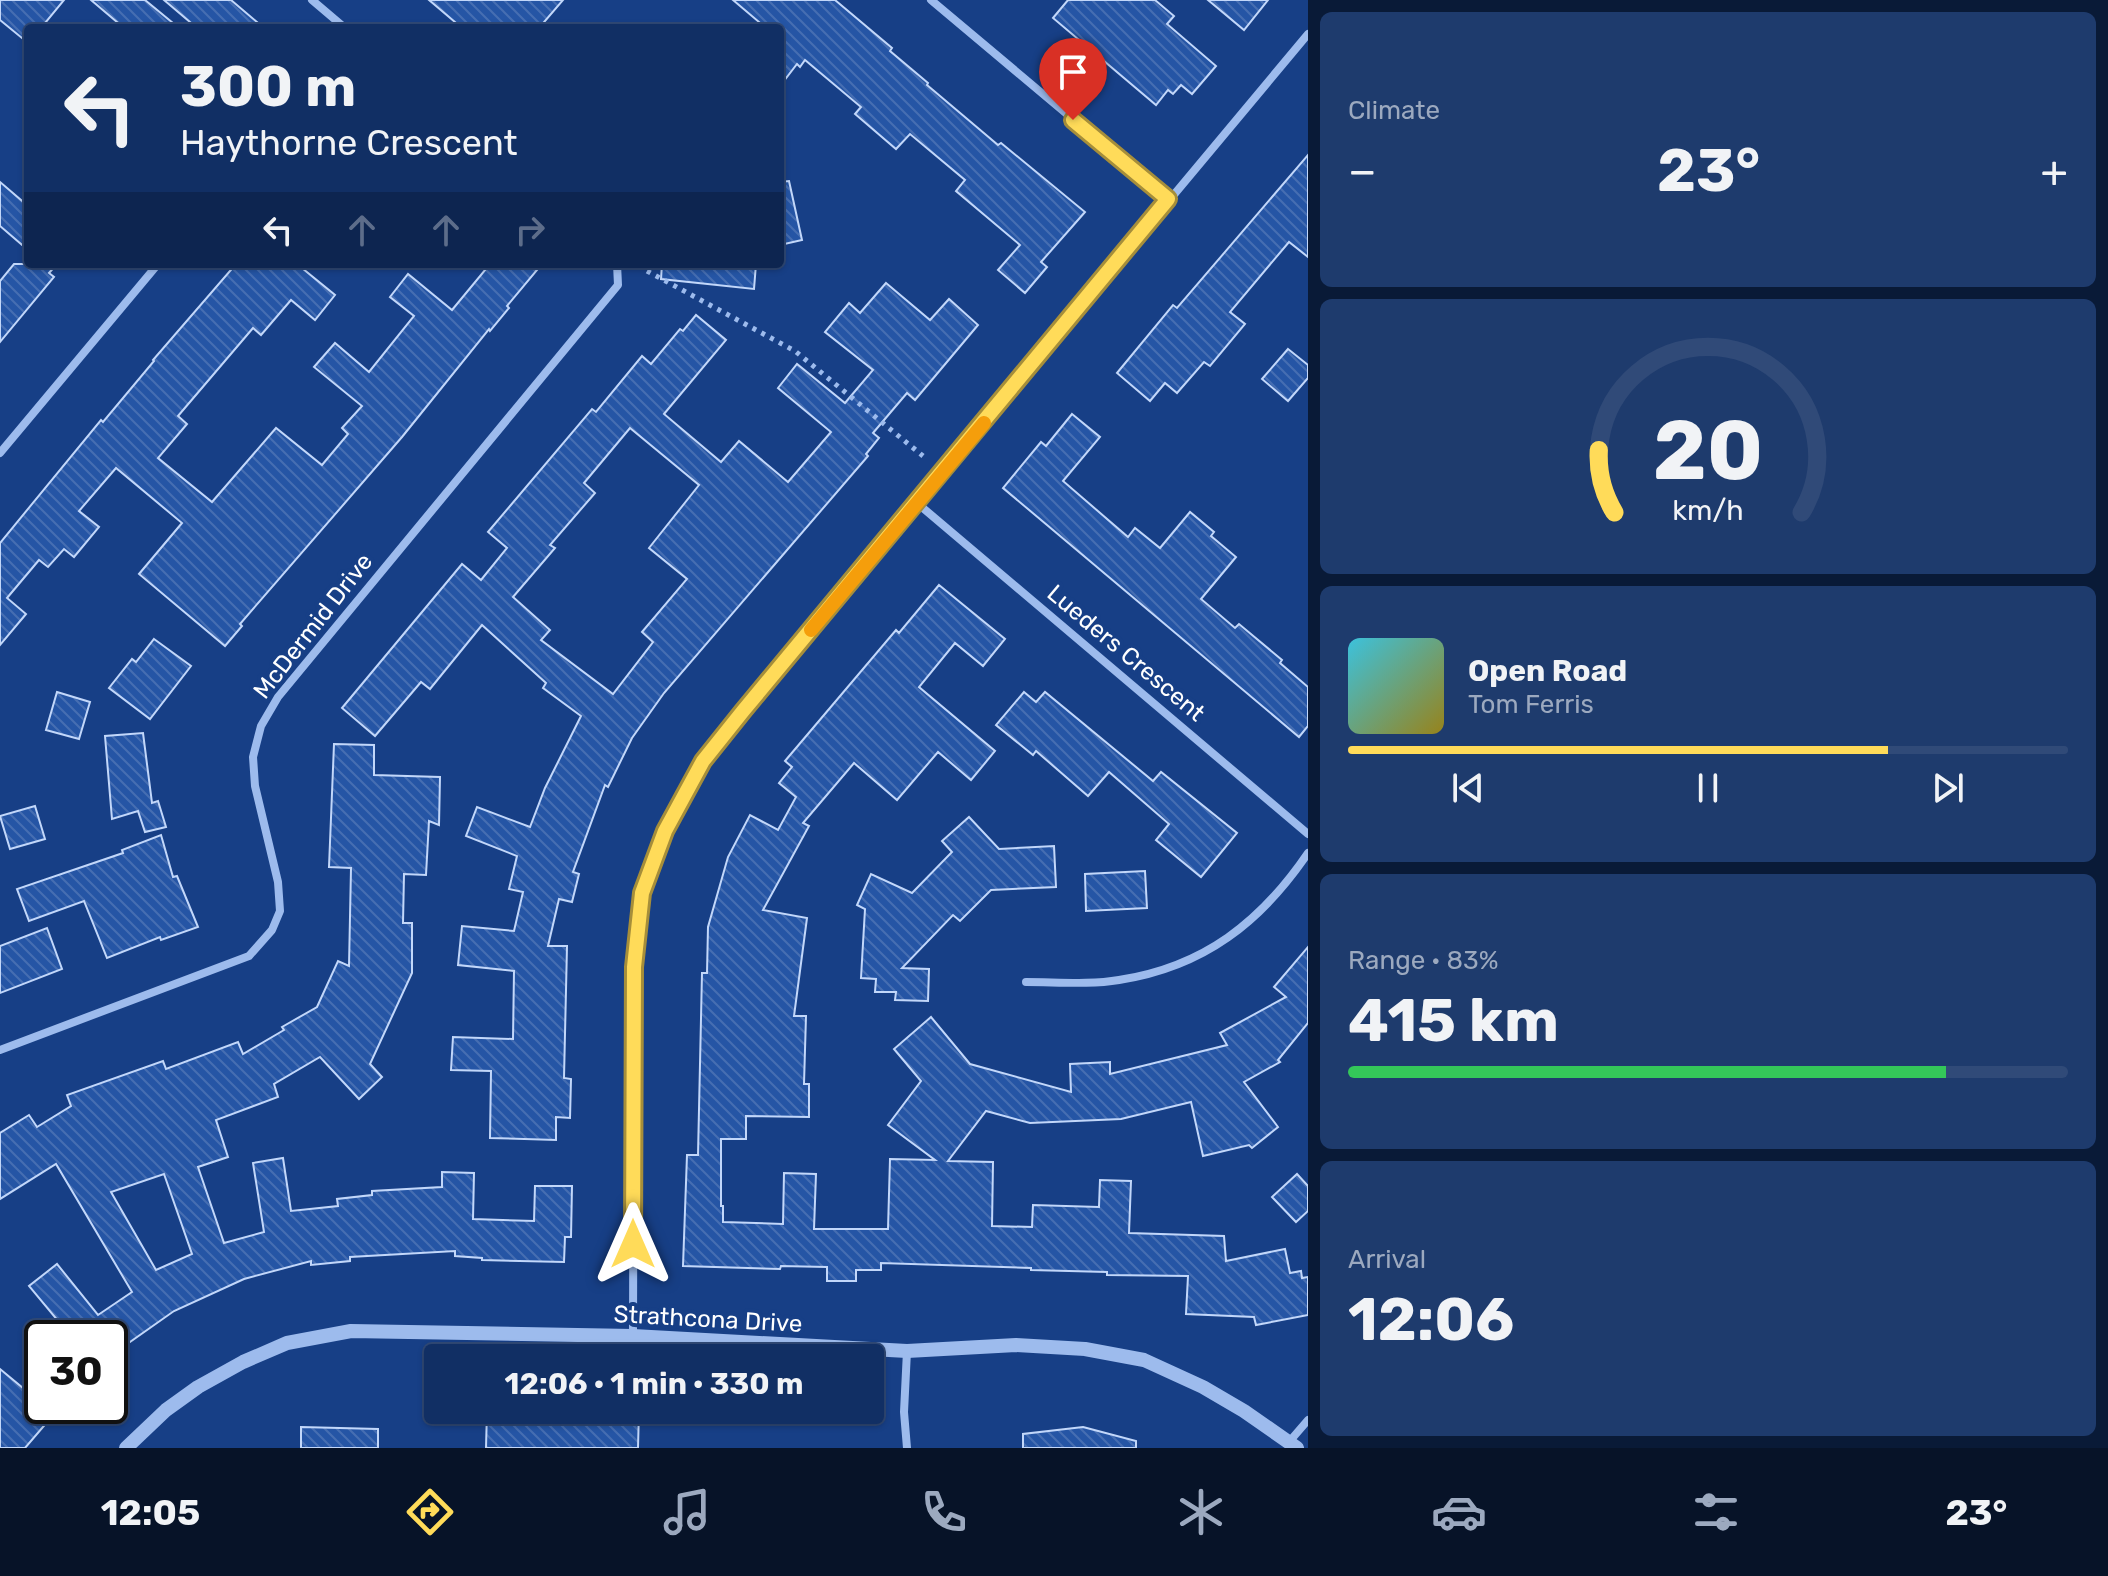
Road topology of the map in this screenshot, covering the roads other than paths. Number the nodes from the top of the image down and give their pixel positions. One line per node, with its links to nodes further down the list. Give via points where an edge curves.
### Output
1 (312, 0): 3 (street)
2 (931, 0): 5 (street)
3 (340, 24)
4 (1308, 34): 5 (street)
5 (1168, 199): 9 (street)
6 (155, 268): 8 (street)
7 (617, 268): 13 (street, McDermid Drive, via 618,285 278,697 261,726 253,757 278,882 280,911 272,930 249,956)
8 (0, 453)
9 (917, 503): 10 (street, Lueders Crescent); 14 (street, via 703,761 665,831 642,893 634,967)
10 (1308, 834)
11 (1308, 853): 12 (street, via 1284,888 1233,935 1185,964 1118,980)
12 (1026, 982)
13 (0, 1050)
14 (633, 1336): 15 (street, Strathcona Drive); 18 (street, Strathcona Drive, via 351,1331 287,1343 198,1387)
15 (907, 1351): 17 (street, Strathcona Drive, via 1016,1345 1085,1349 1144,1360 1203,1387); 19 (street)
16 (1308, 1420): 17 (street)
17 (1293, 1445)
18 (126, 1448)
19 (907, 1448)

